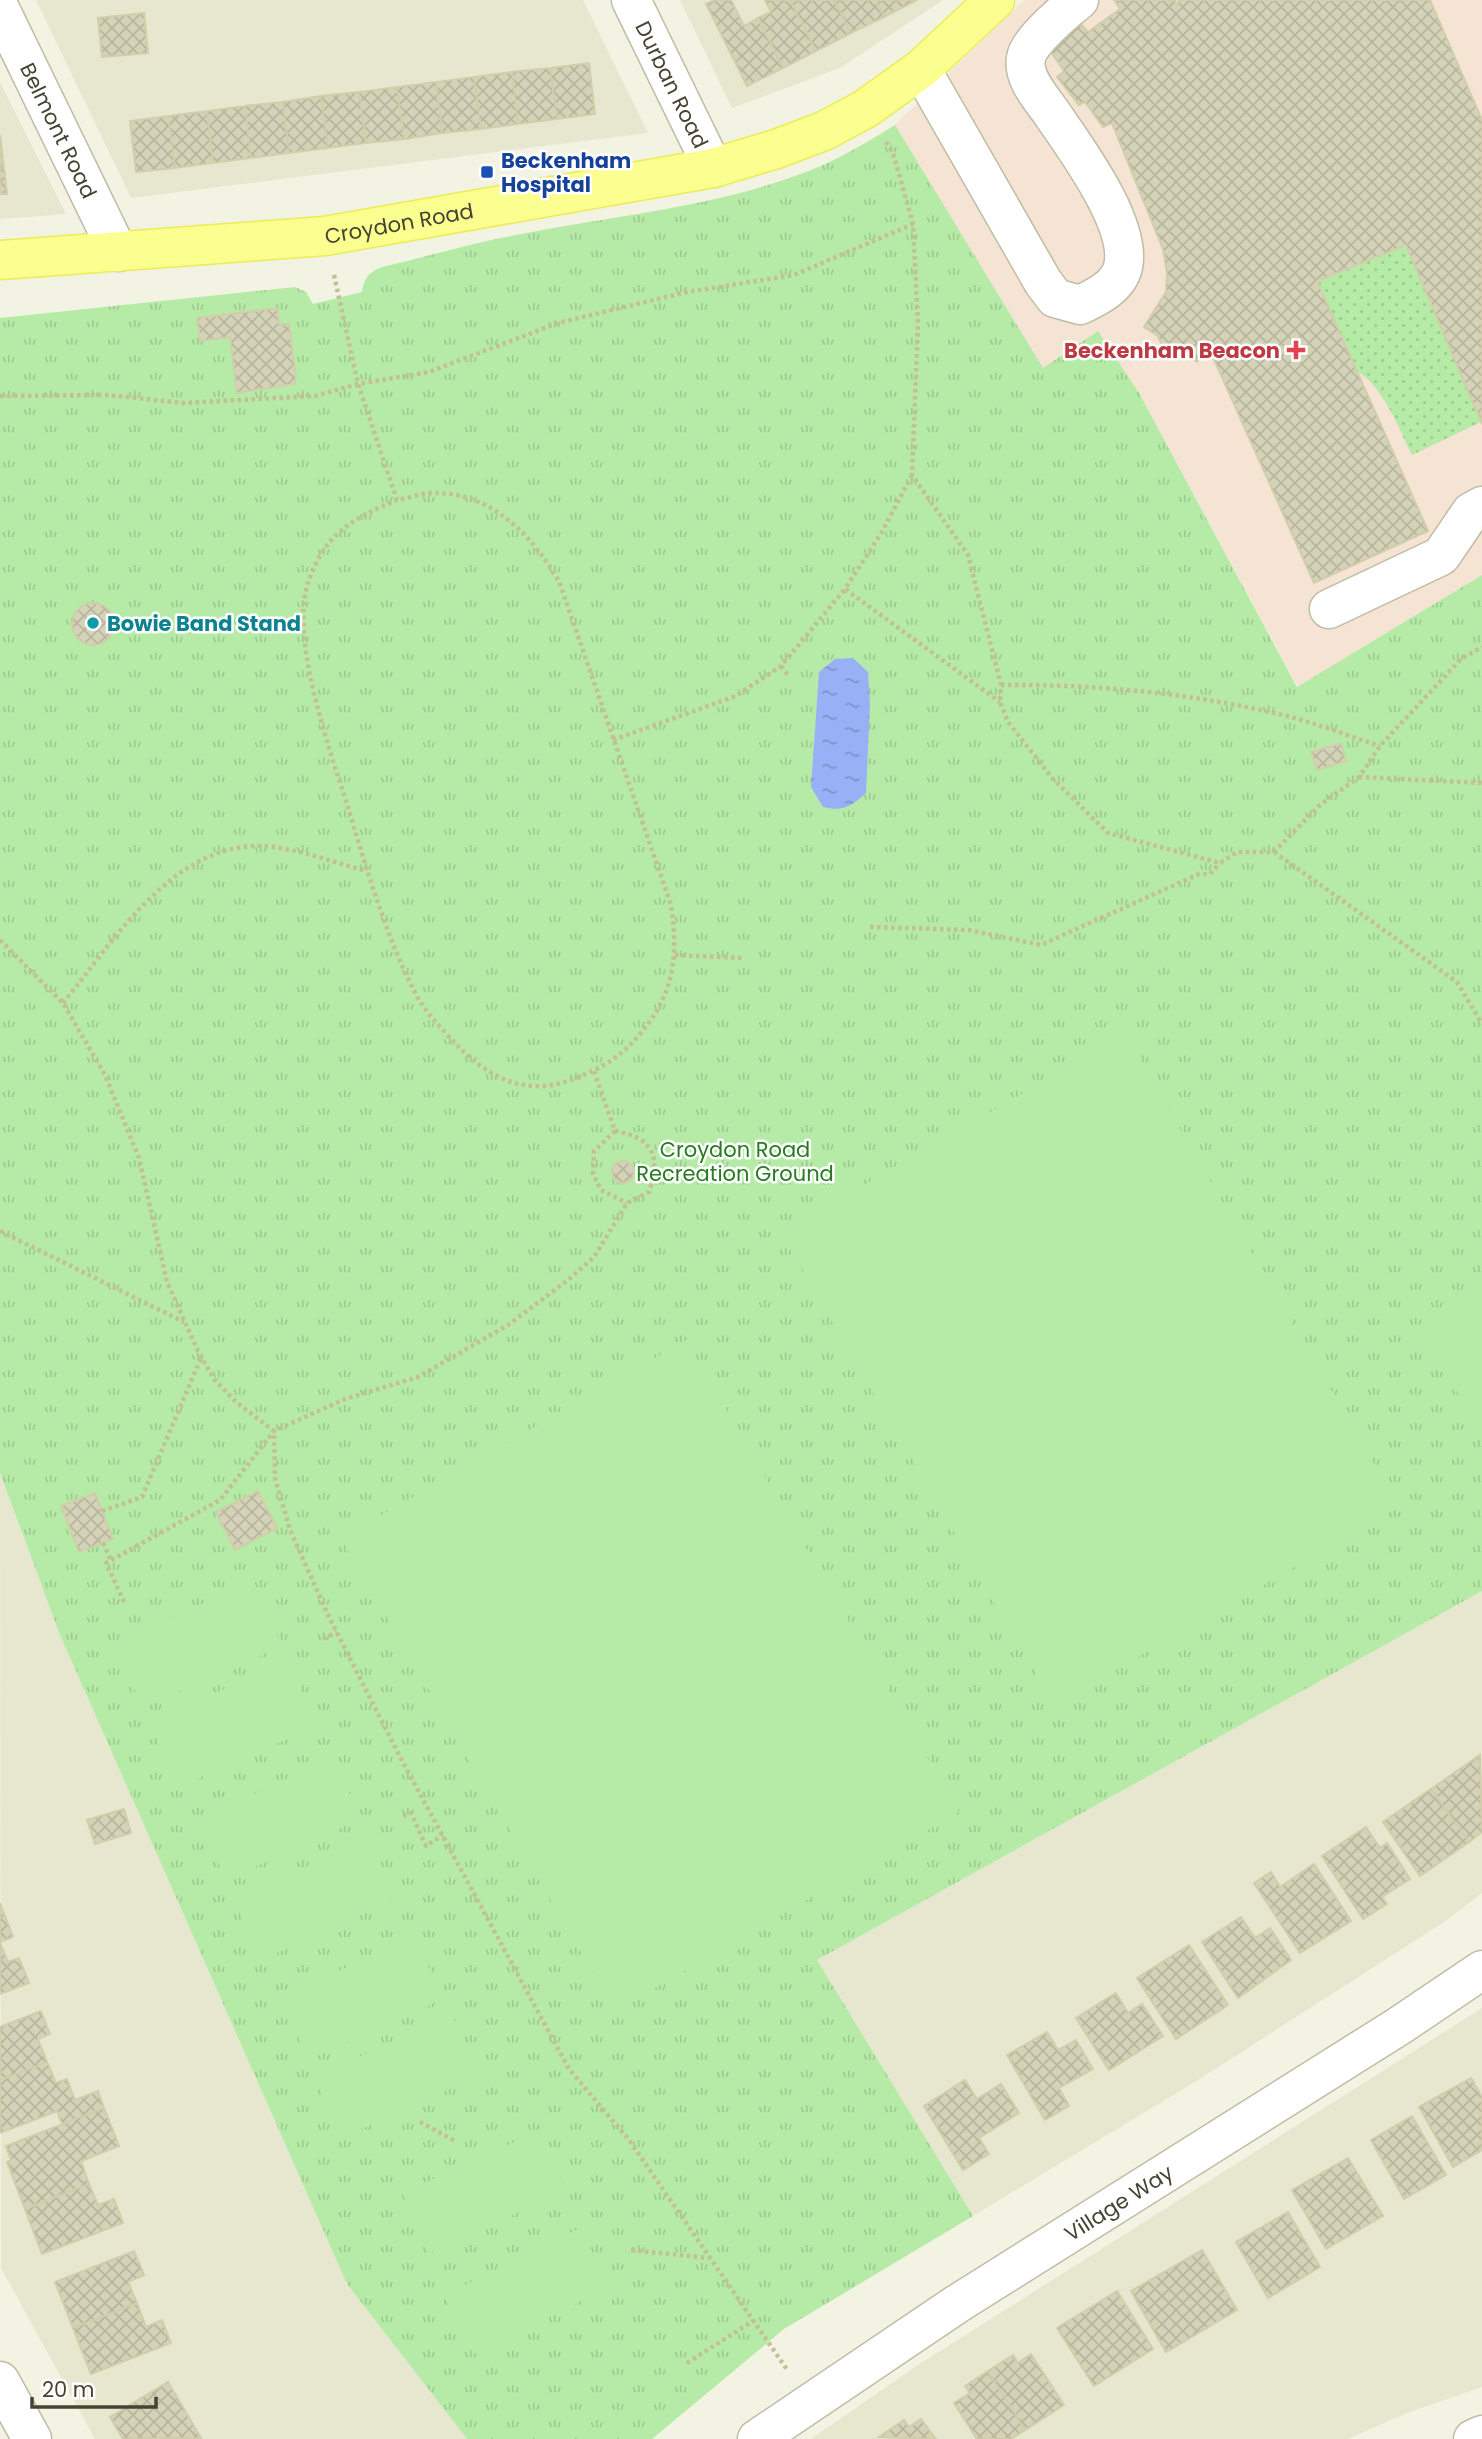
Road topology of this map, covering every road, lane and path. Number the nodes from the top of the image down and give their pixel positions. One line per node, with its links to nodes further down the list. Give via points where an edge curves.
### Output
1 (631, 0): 7 (street, Durban Road)
2 (995, 0): 5 (main road, Croydon Road)
3 (1079, 0): 5 (street, via 1029,47 1025,60 1029,79 1122,233 1123,269 1105,293 1080,305 1055,298 1043,282)
4 (0, 9): 10 (street, Belmont Road)
5 (921, 69): 6 (main road, Croydon Road)
6 (865, 109): 7 (main road, Croydon Road, via 824,131); 8 (path, via 893,153)
7 (713, 169): 9 (main road, Croydon Road)
8 (913, 224): 12 (path, via 794,275 687,292 558,323 429,372); 14 (path, via 918,324)
9 (325, 236): 10 (main road, Croydon Road); 12 (path)
10 (118, 252): 11 (main road, Croydon Road)
11 (0, 260)
12 (358, 384): 13 (path, via 315,396 239,402 183,403 107,395); 15 (path)
13 (0, 396)
14 (912, 475): 17 (path); 22 (path, via 968,555)
15 (397, 500): 24 (path, via 435,493 470,500 499,513 524,532 560,584); 30 (path, via 363,514 329,540 308,585 302,612 326,738)
16 (1482, 506): 18 (street, via 1471,512 1441,556)
17 (845, 589): 20 (path); 23 (path)
18 (1329, 609)
19 (1482, 647): 25 (path, via 1461,659)
20 (781, 666): 21 (path); 24 (path, via 736,696)
21 (788, 675)
22 (1001, 685): 23 (path); 25 (path, via 1115,687 1183,697 1284,716)
23 (1000, 702): 29 (path, via 1008,722 1053,779 1108,833)
24 (613, 740): 33 (path, via 671,905)
25 (1380, 746): 26 (path)
26 (1359, 777): 27 (path); 28 (path, via 1321,804)
27 (1482, 783)
28 (1274, 852): 29 (path, via 1237,852); 36 (path, via 1457,982)
29 (1220, 863): 31 (path, via 1210,874 1199,874 1041,945 969,930)
30 (368, 871): 35 (path, via 271,847 237,850 200,861 150,896); 37 (path, via 418,997 468,1056 496,1076 539,1089)
31 (870, 927)
32 (0, 940): 35 (path)
33 (675, 955): 34 (path); 37 (path, via 664,999 648,1027)
34 (745, 958)
35 (64, 1003): 41 (path, via 105,1076 139,1158 167,1282)
36 (1482, 1024)
37 (594, 1072): 38 (path)
38 (615, 1131): 39 (path, via 594,1151 593,1174 601,1191); 39 (path, via 636,1135 651,1152 657,1169 649,1192)
39 (627, 1203): 43 (path, via 594,1257 508,1325 418,1377 345,1399)
40 (0, 1231): 41 (path)
41 (185, 1322): 42 (path)
42 (201, 1357): 43 (path, via 236,1402); 44 (path, via 142,1497)
43 (274, 1431): 46 (path, via 220,1500); 48 (path, via 275,1478 290,1530)
44 (102, 1511)
45 (103, 1543): 46 (path)
46 (111, 1560): 47 (path, via 106,1563)
47 (124, 1602)
48 (337, 1632): 49 (path); 51 (path)
49 (323, 1639)
50 (403, 1816): 51 (path, via 411,1813 426,1846)
51 (443, 1835): 56 (path, via 569,2069 629,2140)
52 (1482, 1970): 60 (street, Village Way, via 957,2304)
53 (420, 2122): 54 (path)
54 (457, 2142)
55 (631, 2250): 56 (path)
56 (710, 2258): 57 (path)
57 (753, 2321): 58 (path); 60 (path)
58 (687, 2363)
59 (0, 2381): 62 (street)
60 (810, 2403): 63 (street, Village Way)
61 (1482, 2435): 64 (street)
62 (32, 2439)
63 (757, 2439)
64 (1473, 2439)

